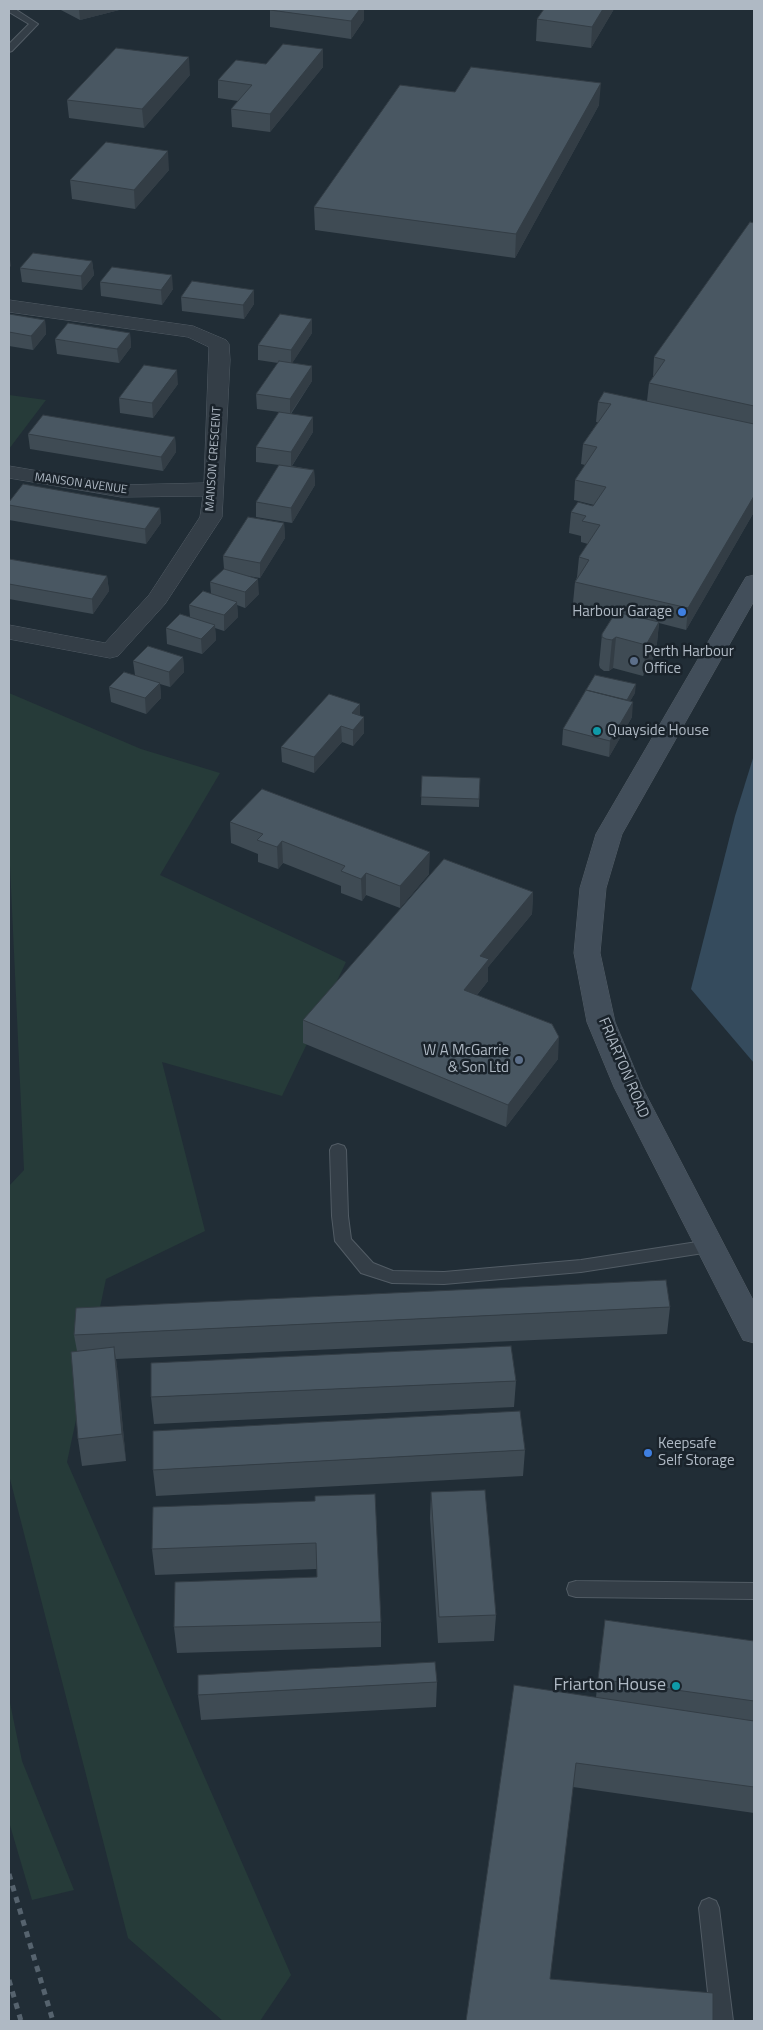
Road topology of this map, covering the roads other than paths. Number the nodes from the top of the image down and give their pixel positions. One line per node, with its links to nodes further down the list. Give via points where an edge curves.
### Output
1 (9, 9): 2 (lane, via 34,24)
2 (9, 49)
3 (9, 306): 5 (street, MANSON CRESCENT, via 193,332 218,344)
4 (9, 472): 5 (street, MANSON AVENUE, via 121,491)
5 (214, 489): 7 (street, MANSON CRESCENT, via 211,517 157,599 110,651)
6 (754, 582): 9 (street, FRIARTON ROAD, via 609,834 593,888 587,953 601,1022 628,1087)
7 (9, 632)
8 (338, 1150): 9 (lane, via 343,1241 367,1268 392,1277 444,1278 581,1266)
9 (710, 1246): 10 (street, FRIARTON ROAD)
10 (754, 1331)
11 (576, 1589): 12 (lane)
12 (754, 1590)
13 (709, 1908): 14 (lane)
14 (722, 2021)

